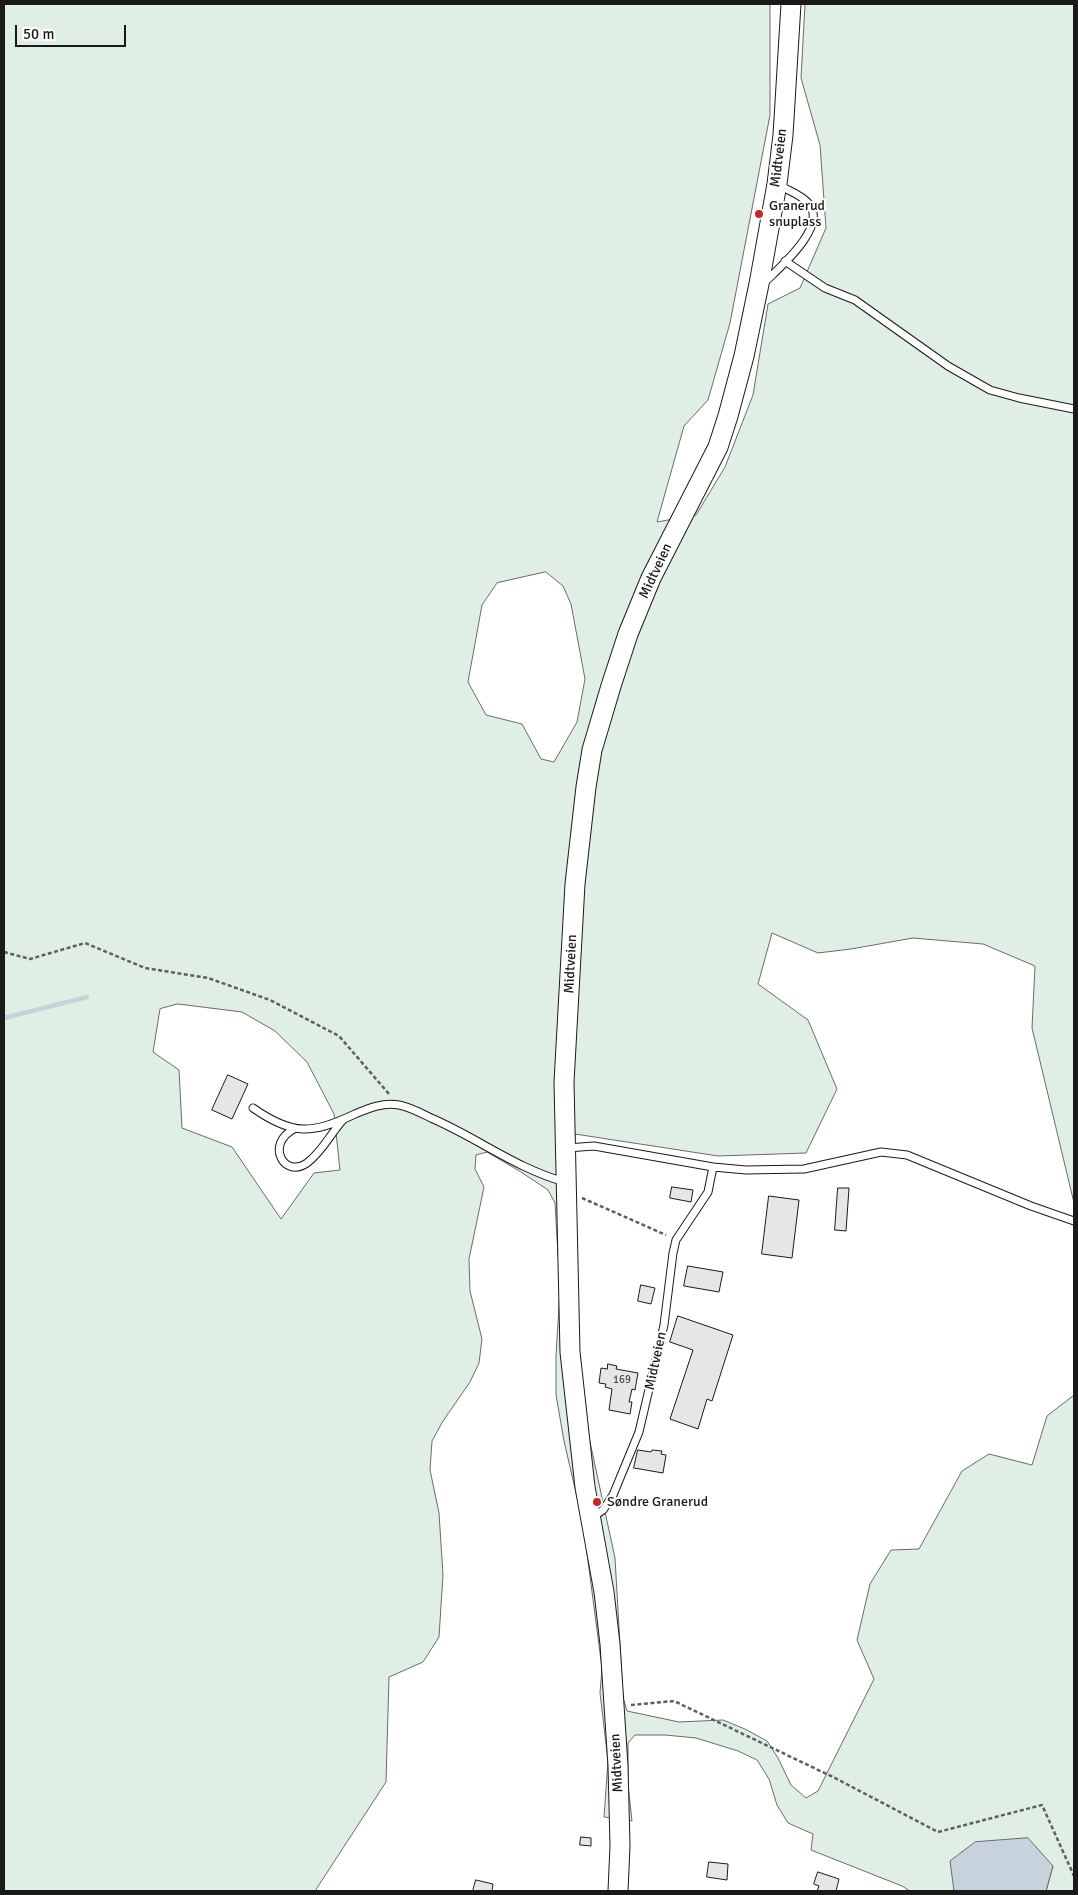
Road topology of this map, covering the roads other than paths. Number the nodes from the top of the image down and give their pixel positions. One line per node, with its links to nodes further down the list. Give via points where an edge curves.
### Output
1 (791, 4): 2 (main road, Midtveien)
2 (777, 184): 3 (lane, via 802,197 813,214 809,234); 4 (main road, Midtveien)
3 (785, 261): 4 (lane, via 764,284); 5 (lane, via 825,288 855,300 948,366 990,390)
4 (759, 284): 9 (main road, Midtveien, via 744,356 718,447 647,586 628,634 592,750 575,884 564,1082)
5 (1074, 409)
6 (253, 1108): 8 (lane, via 273,1122)
7 (343, 1120): 8 (lane, via 309,1129); 8 (lane, via 311,1160 291,1167 285,1163 279,1149 284,1135); 11 (lane, via 371,1107 398,1105 441,1122)
8 (294, 1129)
9 (565, 1148): 10 (lane, via 594,1146); 11 (main road, Midtveien)
10 (713, 1167): 12 (lane, via 804,1169 881,1152 907,1155); 13 (lane, Midtveien, via 708,1192 676,1240 664,1325 639,1432 609,1502 595,1517)
11 (565, 1186): 13 (main road, Midtveien, via 570,1352)
12 (1074, 1221)
13 (590, 1517): 14 (main road, Midtveien, via 610,1644 620,1846)
14 (618, 1891)

